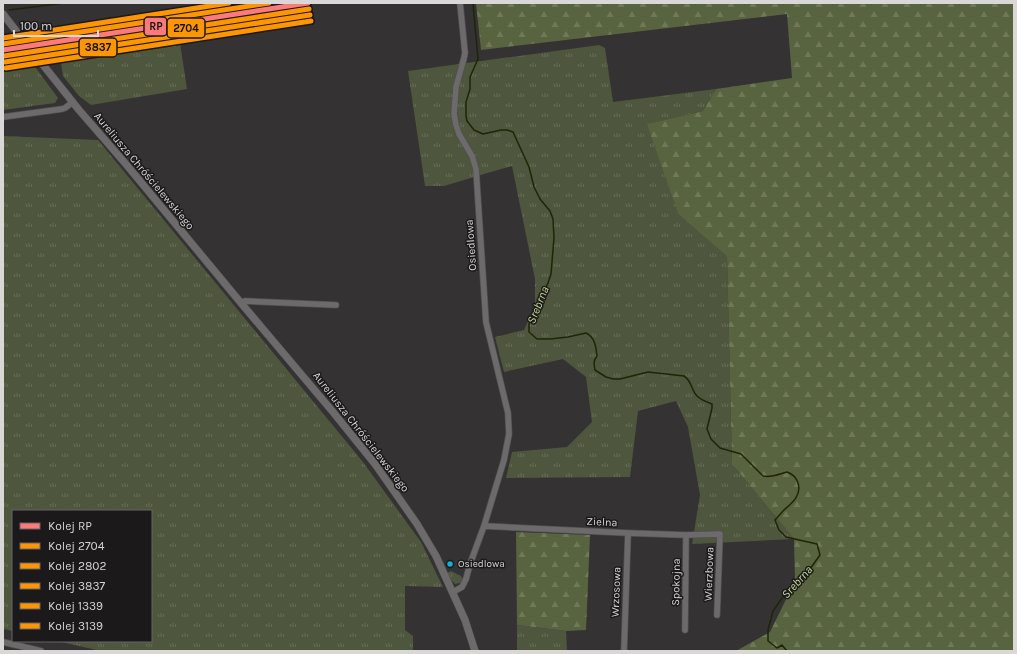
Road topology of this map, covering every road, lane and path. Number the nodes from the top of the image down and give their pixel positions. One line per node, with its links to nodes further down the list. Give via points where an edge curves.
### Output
1 (460, 3): 9 (street, Osiedlowa, via 465,52 456,87 454,114 459,134 472,156 476,169 486,322 508,413 509,434)
2 (3, 14): 3 (street)
3 (20, 36)
4 (32, 51): 5 (street, Aureliusza Chróścielewskiego)
5 (73, 102): 6 (street, via 62,109); 7 (street, Aureliusza Chróścielewskiego)
6 (3, 117)
7 (241, 304): 8 (street, via 246,301); 13 (street, Aureliusza Chróścielewskiego, via 375,464 417,524)
8 (336, 305)
9 (484, 526): 10 (street, Zielna); 13 (street, Osiedlowa, via 464,584)
10 (628, 533): 12 (street, Zielna); 19 (street, Wrzosowa)
11 (720, 534): 12 (street, Zielna); 14 (street, Wierzbowa)
12 (686, 535): 15 (street, Spokojna)
13 (453, 592): 18 (street, Aureliusza Chróścielewskiego)
14 (718, 615)
15 (685, 630)
16 (3, 642): 17 (street)
17 (41, 651)
18 (475, 651)
19 (624, 651)

